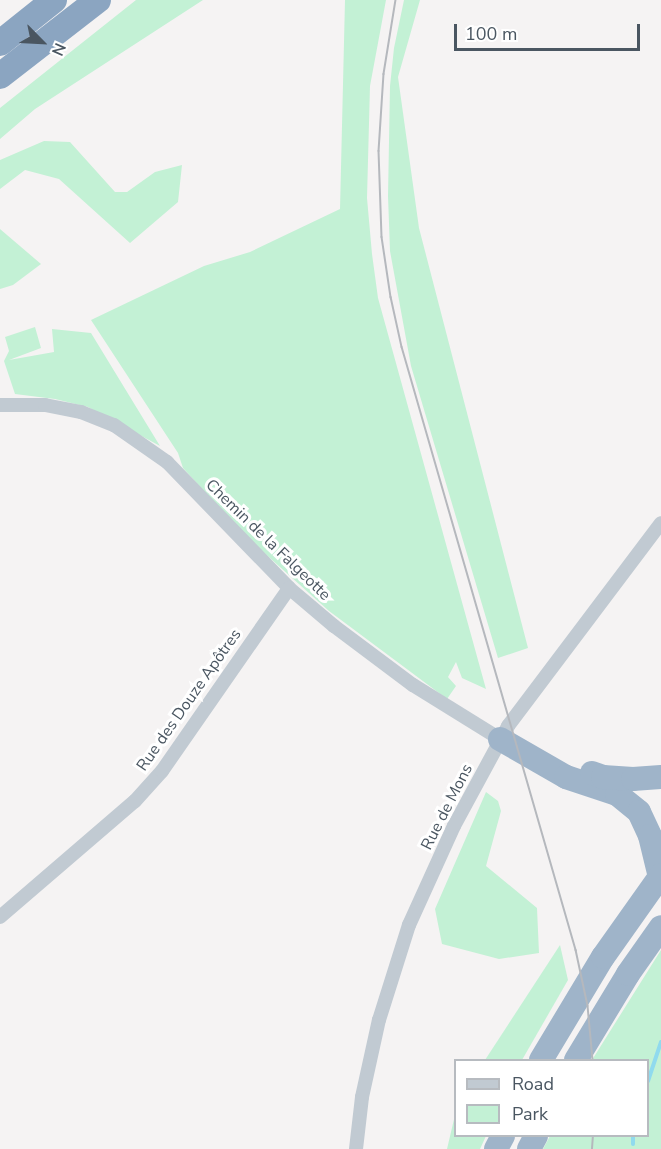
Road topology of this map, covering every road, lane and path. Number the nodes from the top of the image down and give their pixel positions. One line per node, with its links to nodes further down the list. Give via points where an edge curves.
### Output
1 (54, 0): 3 (highway)
2 (98, 0): 4 (highway)
3 (0, 43)
4 (0, 76)
5 (0, 405): 7 (street, Chemin de la Falgeotte, via 45,405 81,412 114,425 167,462)
6 (661, 523): 8 (street, Rue de Mons)
7 (289, 588): 8 (street, Chemin de la Falgeotte, via 413,686); 11 (street, Rue des Douze Apôtres, via 149,786 86,846)
8 (504, 733): 9 (highway, via 603,777); 10 (highway, via 566,777 617,794 639,812); 15 (street, Rue de Mons, via 454,826 409,925 379,1020 362,1097)
9 (661, 777)
10 (660, 876): 13 (highway, via 603,957)
11 (0, 917)
12 (661, 927): 14 (highway)
13 (542, 1059)
14 (577, 1059)
15 (356, 1149)

